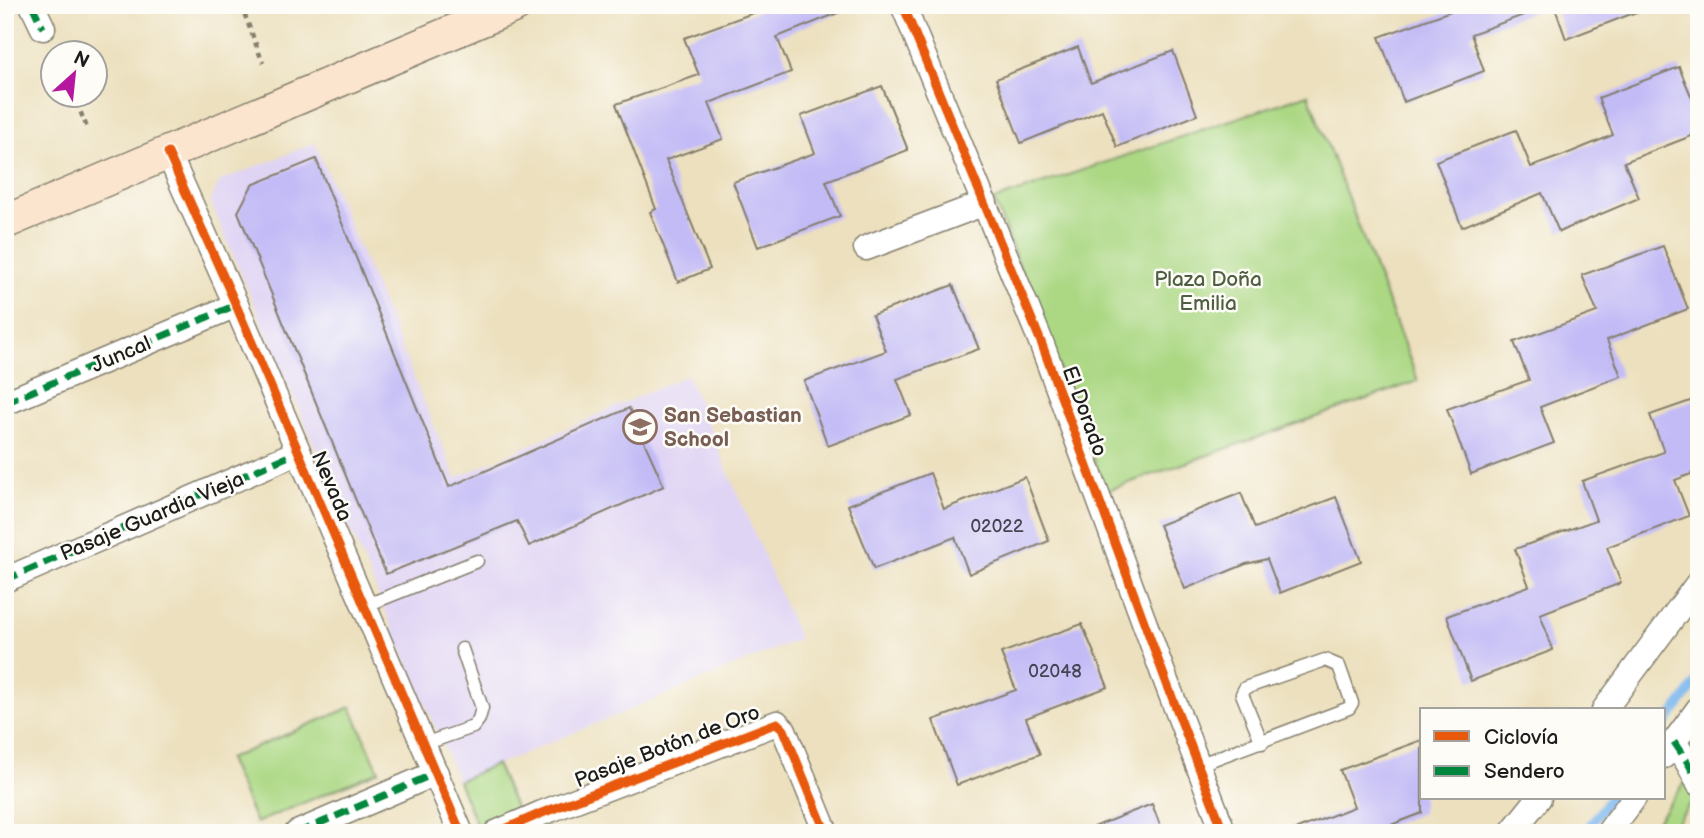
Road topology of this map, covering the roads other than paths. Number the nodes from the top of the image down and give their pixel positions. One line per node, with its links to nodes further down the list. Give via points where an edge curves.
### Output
1 (33, 5): 4 (street)
2 (516, 5): 5 (street)
3 (903, 5): 6 (street, El Dorado)
4 (43, 28)
5 (168, 153): 7 (street); 9 (street, Nevada)
6 (985, 203): 8 (street); 22 (street, El Dorado)
7 (5, 222)
8 (866, 248)
9 (236, 305): 10 (street, Juncal); 11 (street, Nevada)
10 (5, 403)
11 (298, 452): 13 (street, Pasaje Guardia Vieja); 15 (street, Nevada)
12 (477, 561): 15 (lane)
13 (5, 580)
14 (1699, 582): 17 (street)
15 (363, 603): 20 (street, Nevada)
16 (462, 649): 20 (lane, via 482,708 479,719 473,727)
17 (1605, 708)
18 (1699, 708): 21 (street)
19 (1262, 743): 19 (lane, via 1349,708 1352,703 1339,666 1325,660 1245,688 1242,694); 22 (lane)
20 (424, 744): 23 (street, Nevada)
21 (1669, 749): 24 (street, via 1688,763)
22 (1198, 765): 31 (street, El Dorado)
23 (436, 773): 27 (street); 28 (street, Nevada)
24 (1699, 784)
25 (1537, 800): 32 (street)
26 (1633, 800): 33 (street)
27 (297, 833)
28 (461, 833)
29 (496, 833): 30 (street, Pasaje Botón de Oro, via 777,723 784,730)
30 (826, 833)
31 (1224, 833)
32 (1511, 833)
33 (1608, 833)

